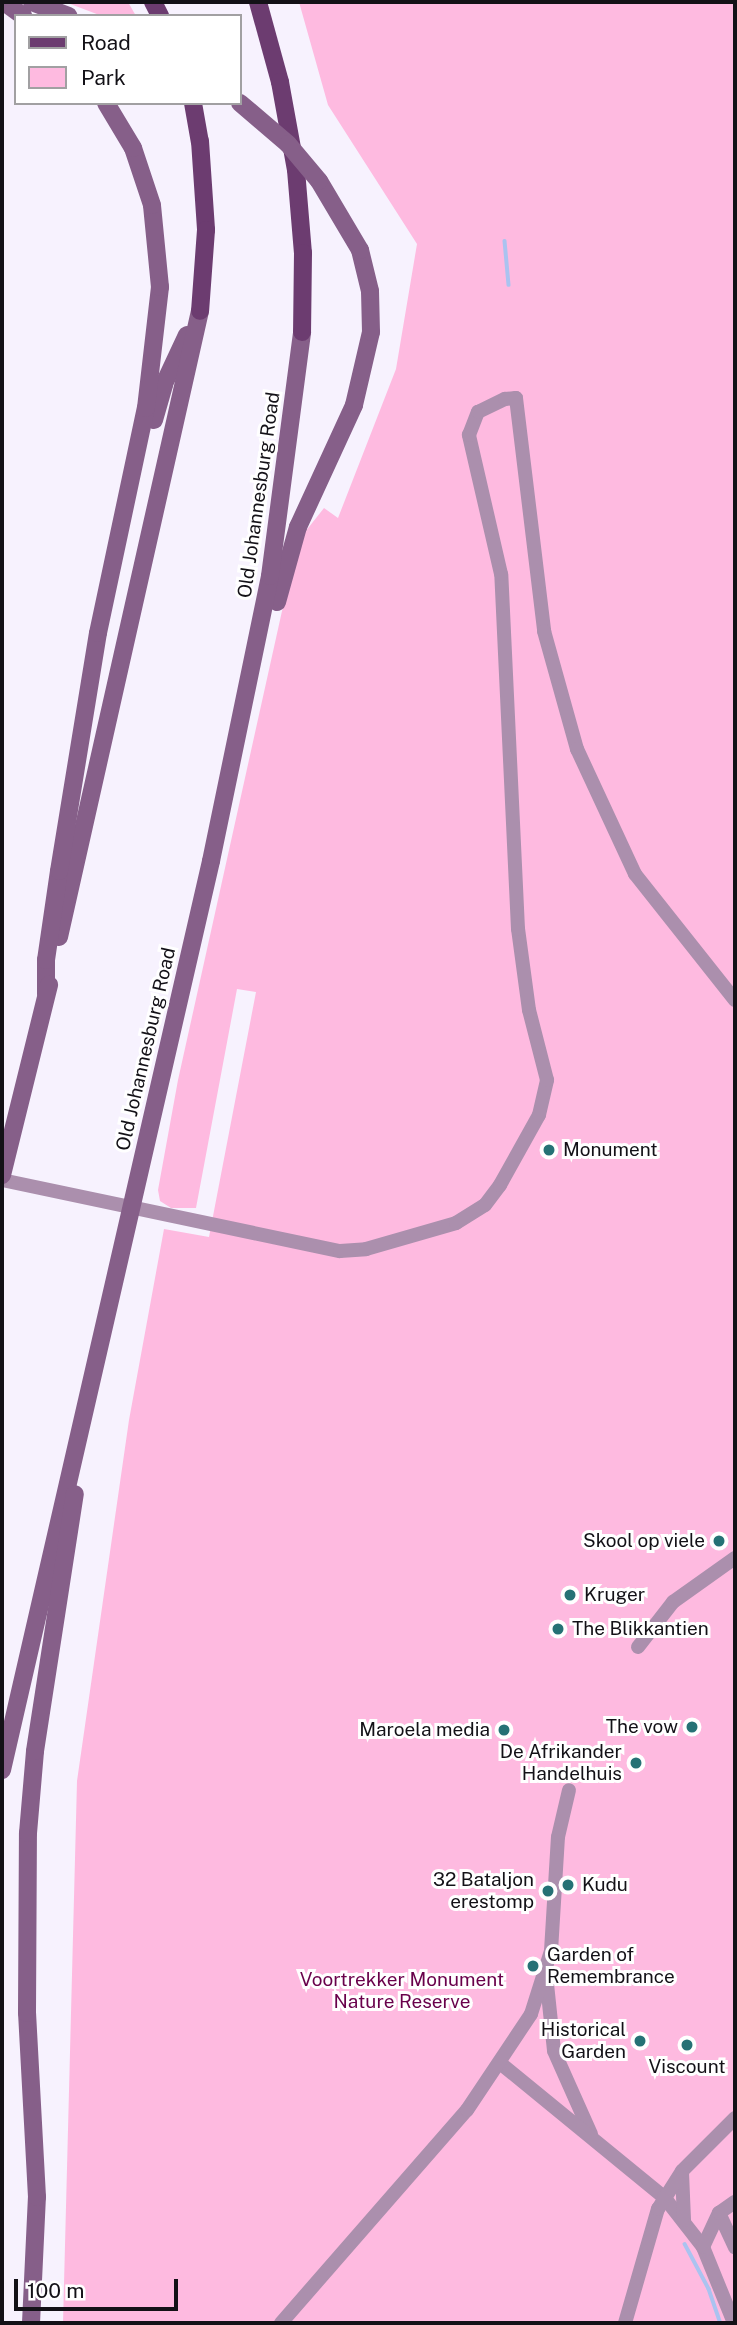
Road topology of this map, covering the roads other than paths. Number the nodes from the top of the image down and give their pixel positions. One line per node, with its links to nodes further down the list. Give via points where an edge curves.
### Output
1 (4, 2): 4 (main road)
2 (32, 2): 5 (main road)
3 (258, 2): 11 (main road, Old Johannesburg Road, via 280,82 296,170 303,253 302,332 270,576)
4 (20, 14)
5 (63, 14)
6 (107, 105): 10 (main road, via 133,148 152,205 160,287 146,408)
7 (193, 105): 9 (main road, via 206,230)
8 (242, 105): 11 (main road, bridge, via 288,144 319,181 360,250 370,291 372,332 354,405 295,538)
9 (200, 310): 10 (main road, via 164,384); 12 (main road)
10 (92, 674): 12 (main road, via 49,934)
11 (211, 861): 15 (main road, Old Johannesburg Road)
12 (46, 994): 14 (main road)
13 (735, 1000): 15 (street, via 635,874 577,748 542,620 516,398 505,399 478,412 469,436 501,575 513,879 528,1010 547,1080 539,1115 485,1205 456,1223 366,1249 340,1251)
14 (2, 1178): 15 (street)
15 (130, 1208): 16 (main road, Old Johannesburg Road)
16 (100, 1342): 19 (main road, Old Johannesburg Road); 32 (main road, via 34,1751 28,1833 27,2013 37,2197)
17 (735, 1558): 18 (street, via 673,1602)
18 (638, 1647)
19 (2, 1770)
20 (569, 1790): 21 (street, via 558,1837)
21 (548, 1968): 22 (street, via 531,2014); 24 (street, via 554,2051 589,2130)
22 (500, 2063): 24 (street); 33 (street, via 415,2172)
23 (735, 2118): 25 (street)
24 (601, 2145): 26 (street)
25 (682, 2171): 26 (street); 29 (street)
26 (664, 2197): 29 (street); 34 (street, via 643,2248)
27 (735, 2203): 28 (street)
28 (719, 2213): 30 (street); 31 (street)
29 (684, 2220): 30 (street)
30 (704, 2247): 35 (street)
31 (735, 2247)
32 (31, 2323)
33 (281, 2323)
34 (625, 2323)
35 (734, 2323)

